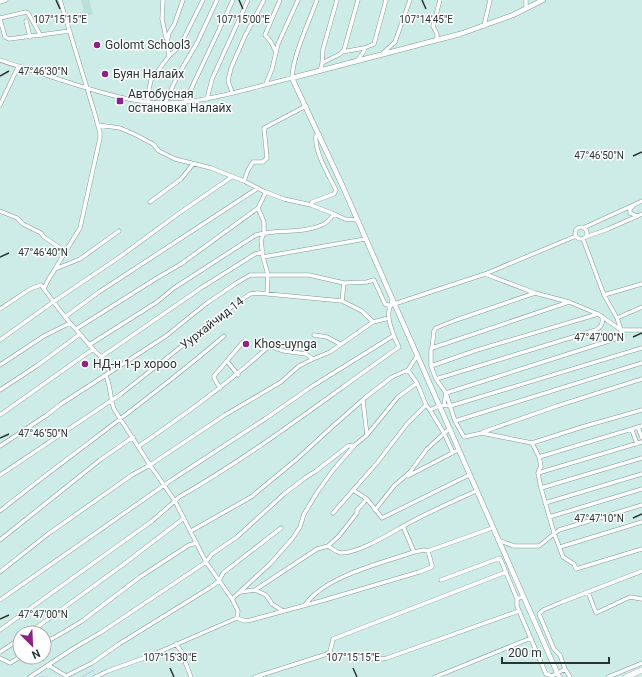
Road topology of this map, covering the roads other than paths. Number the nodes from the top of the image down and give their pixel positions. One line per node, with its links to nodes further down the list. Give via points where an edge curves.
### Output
1 (6, 0): 21 (street)
2 (60, 0): 26 (street)
3 (163, 0): 30 (street, via 162,19)
4 (183, 0): 30 (street)
5 (203, 0): 35 (street, via 180,46)
6 (217, 0): 48 (street)
7 (233, 0): 47 (street)
8 (248, 0): 45 (street, via 212,79)
9 (264, 0): 44 (street, via 231,68 228,81)
10 (280, 0): 32 (street, via 265,35)
11 (298, 0): 32 (street)
12 (317, 0): 41 (street, via 298,51)
13 (337, 0): 38 (street, via 322,49)
14 (358, 0): 33 (street)
15 (386, 0): 31 (street, via 374,44)
16 (410, 0): 34 (street, via 395,42)
17 (440, 0): 29 (street, via 433,26)
18 (490, 0): 25 (street)
19 (526, 0): 22 (street)
20 (543, 0): 22 (main road)
21 (0, 2)
22 (526, 9): 25 (main road)
23 (0, 19): 27 (street, via 26,12); 28 (street, via 5,37)
24 (26, 22): 28 (street)
25 (484, 26): 29 (main road)
26 (70, 31): 27 (street); 43 (street)
27 (41, 36): 28 (street)
28 (30, 37)
29 (437, 40): 34 (main road)
30 (167, 42): 35 (street)
31 (364, 48): 33 (street); 37 (street)
32 (276, 52): 42 (street)
33 (342, 52): 38 (street)
34 (383, 53): 37 (main road)
35 (169, 56): 46 (street, via 151,80)
36 (0, 60): 39 (street)
37 (357, 61): 40 (main road)
38 (322, 63): 40 (street)
39 (18, 67): 43 (street); 49 (street)
40 (320, 71): 41 (main road)
41 (292, 78): 42 (street); 50 (main road)
42 (266, 84): 44 (street)
43 (88, 88): 46 (street); 51 (street)
44 (232, 92): 45 (street)
45 (207, 99): 47 (street)
46 (148, 102): 48 (street)
47 (185, 102): 48 (street)
48 (164, 103)
49 (0, 105)
50 (306, 106): 52 (main road); 55 (street, via 264,128 267,158 263,162 254,162)
51 (98, 125): 53 (street, via 120,128 147,141 164,154); 74 (street, via 100,138 80,228)
52 (319, 134): 60 (street, via 315,140 317,150 336,190 334,194 312,202); 67 (main road)
53 (193, 164): 54 (street); 59 (street, via 181,179)
54 (233, 176): 55 (street); 87 (street)
55 (244, 181): 56 (street)
56 (258, 188): 57 (street); 94 (street)
57 (266, 192): 60 (street); 62 (street)
58 (642, 201): 61 (street)
59 (150, 202)
60 (311, 205): 64 (street)
61 (634, 205): 66 (street, via 630,213); 68 (street)
62 (258, 208): 70 (street, via 264,222); 99 (street, via 181,264)
63 (0, 211): 74 (street, via 17,218)
64 (334, 214): 67 (street, via 345,219); 70 (street, via 323,225)
65 (642, 214): 66 (street)
66 (637, 216): 72 (street)
67 (357, 220): 73 (main road)
68 (583, 228): 71 (street, via 576,230); 72 (street, via 586,231)
69 (119, 231): 77 (street, via 80,259)
70 (264, 233): 75 (street, via 261,240); 109 (street, via 228,252 157,302)
71 (576, 236): 72 (street); 78 (street)
72 (584, 238): 85 (street)
73 (365, 239): 76 (street); 89 (main road)
74 (66, 252): 77 (street)
75 (264, 252): 76 (street); 114 (street, via 255,254 201,288)
76 (263, 257): 79 (street)
77 (55, 269): 82 (street)
78 (485, 274): 83 (street); 89 (street)
79 (268, 275): 80 (street, via 309,275); 84 (street); 121 (street, via 250,275 235,284 206,303 166,336)
80 (344, 284): 86 (street); 89 (street, via 374,280 385,304)
81 (642, 284): 85 (street)
82 (44, 289): 87 (street); 91 (street, via 41,285 30,289)
83 (535, 293): 88 (street); 110 (street, via 436,328)
84 (267, 294): 86 (street, Уурхайчид 14); 130 (street, Уурхайчид 14, via 250,294)
85 (604, 295): 96 (street)
86 (342, 301): 97 (street, via 362,311)
87 (53, 302): 94 (street); 106 (street)
88 (569, 302): 92 (street); 110 (street)
89 (392, 304): 95 (street); 113 (main road)
90 (642, 307): 96 (street)
91 (0, 309)
92 (598, 314): 93 (street); 119 (street)
93 (602, 316): 100 (street); 124 (street, via 603,323 596,330)
94 (65, 317): 98 (street)
95 (389, 318): 97 (street); 105 (street)
96 (617, 318): 100 (street)
97 (373, 322): 108 (street)
98 (70, 323): 99 (street); 118 (street, via 44,336)
99 (76, 329): 102 (street)
100 (621, 330): 101 (street); 129 (street, via 621,336 614,339)
101 (642, 330)
102 (80, 334): 109 (street); 128 (street)
103 (314, 335): 108 (street, via 327,337)
104 (224, 336): 138 (street, via 182,372)
105 (393, 336): 165 (street, via 311,387); 171 (street, via 399,347 285,430)
106 (0, 340)
107 (243, 342): 116 (street)
108 (340, 344): 115 (street, via 330,352)
109 (89, 345): 112 (street)
110 (432, 348): 119 (street)
111 (642, 348): 134 (street)
112 (93, 349): 114 (street); 137 (street)
113 (417, 356): 120 (street); 133 (main road)
114 (101, 357): 121 (street)
115 (313, 359): 122 (street, via 306,354 269,346); 159 (street)
116 (227, 361): 122 (street); 127 (street, via 214,376)
117 (642, 363): 139 (street)
118 (0, 365)
119 (431, 366): 124 (street)
120 (408, 370): 126 (street); 131 (street, via 392,377)
121 (110, 372): 123 (street)
122 (238, 375): 127 (street)
123 (106, 376): 130 (street, via 111,392); 153 (street)
124 (436, 379): 129 (street)
125 (642, 379): 144 (street)
126 (417, 382): 132 (street); 145 (street, via 398,397)
127 (220, 388): 154 (street)
128 (0, 390)
129 (446, 393): 133 (street); 134 (street)
130 (110, 400): 138 (street); 162 (street, Уурхайчид 14)
131 (363, 401): 145 (street); 183 (street, via 251,497)
132 (426, 405): 135 (street); 168 (street, via 406,424)
133 (441, 405): 134 (street); 135 (street); 141 (main road)
134 (450, 406): 139 (street)
135 (430, 410): 143 (street)
136 (642, 410): 151 (street)
137 (0, 415)
138 (120, 418): 146 (street); 175 (street)
139 (455, 421): 147 (street)
140 (640, 427): 142 (street); 148 (street)
141 (449, 429): 143 (street); 149 (main road)
142 (632, 430): 152 (street); 157 (street)
143 (444, 433): 156 (street); 164 (street)
144 (482, 433): 147 (street); 151 (street)
145 (367, 436): 155 (street)
146 (133, 437): 154 (street); 185 (street)
147 (464, 437): 149 (street)
148 (642, 438)
149 (454, 440): 156 (main road)
150 (642, 442): 152 (street)
151 (532, 443): 157 (street)
152 (637, 444): 160 (street)
153 (0, 446)
154 (139, 446): 159 (street)
155 (355, 446): 193 (street, via 348,446 284,494 237,537 212,554); 200 (street, via 318,491 292,539)
156 (456, 451): 163 (main road); 164 (street)
157 (540, 457): 160 (street, via 541,466)
158 (642, 458): 166 (street)
159 (150, 465): 165 (street); 195 (street, via 48,534)
160 (538, 473): 166 (street)
161 (642, 474): 172 (street)
162 (0, 475)
163 (469, 475): 169 (main road); 174 (street, via 382,518)
164 (401, 480): 174 (street, via 387,493)
165 (164, 486): 171 (street); 206 (street)
166 (541, 488): 172 (street)
167 (642, 489): 177 (street)
168 (353, 490): 170 (street); 176 (street)
169 (476, 491): 180 (street); 182 (main road)
170 (367, 499): 174 (street); 188 (street, via 339,536)
171 (175, 501): 178 (street); 212 (street, via 152,521)
172 (545, 503): 177 (street)
173 (642, 505): 184 (street)
174 (376, 510)
175 (0, 511)
176 (333, 513)
177 (549, 517): 184 (street)
178 (184, 518): 183 (street); 211 (street)
179 (642, 522): 189 (street)
180 (402, 526): 188 (street, via 352,551 342,553); 192 (street)
181 (281, 528): 198 (street, via 223,573)
182 (492, 528): 186 (main road); 191 (street)
183 (191, 531): 187 (street)
184 (554, 533): 186 (street, via 539,546 514,546); 189 (street)
185 (0, 540)
186 (497, 540): 202 (main road)
187 (197, 543): 193 (street); 214 (street, via 189,545)
188 (328, 546): 199 (street, via 308,553)
189 (560, 547): 190 (street, via 564,557 574,564 576,569)
190 (642, 549)
191 (428, 551): 192 (street); 207 (street, via 432,565 430,568)
192 (414, 552): 207 (street, via 346,575 311,596)
193 (206, 562): 198 (street); 221 (street)
194 (642, 570): 201 (street)
195 (0, 572)
196 (506, 572): 197 (street, via 500,558); 204 (street); 232 (street, via 333,638 330,652 324,655)
197 (441, 580)
198 (219, 581): 203 (street); 223 (street, via 68,676)
199 (255, 590): 200 (street); 208 (street)
200 (240, 592): 203 (street)
201 (588, 592): 205 (street, via 596,612 630,597); 224 (street, via 539,614)
202 (522, 597): 204 (street); 227 (main road)
203 (232, 599): 210 (street, via 238,611)
204 (517, 599): 209 (street)
205 (642, 599)
206 (0, 600)
207 (305, 605): 208 (street)
208 (283, 610): 210 (street, via 245,621)
209 (519, 611): 213 (street); 219 (street, via 387,658)
210 (237, 618): 216 (street)
211 (40, 625)
212 (0, 630)
213 (531, 638): 227 (street, via 546,674); 233 (street)
214 (52, 639)
215 (12, 644): 217 (street)
216 (176, 644): 228 (street); 231 (street, via 182,651)
217 (0, 652)
218 (0, 658): 220 (street)
219 (369, 659)
220 (12, 662)
221 (52, 662)
222 (642, 663): 225 (street)
223 (48, 665): 229 (street)
224 (565, 669): 227 (street); 234 (street)
225 (626, 670): 235 (street); 236 (street)
226 (642, 670): 236 (highway)
227 (558, 675)
228 (102, 676): 230 (street)
229 (30, 677)
230 (95, 677)
231 (191, 677)
232 (255, 677)
233 (435, 677)
234 (570, 677)
235 (608, 677)
236 (627, 677)

